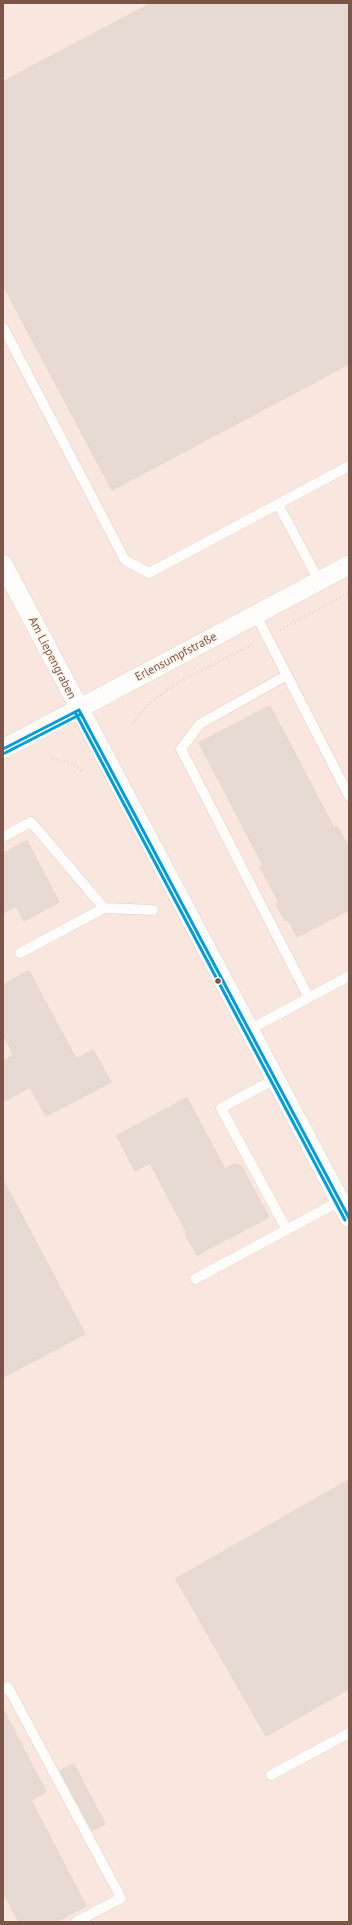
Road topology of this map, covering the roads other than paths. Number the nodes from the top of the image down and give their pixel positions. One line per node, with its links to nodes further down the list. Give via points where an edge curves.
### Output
1 (3, 327): 3 (lane, via 125,560 149,573)
2 (349, 466): 3 (lane)
3 (278, 504): 6 (lane)
4 (3, 564): 9 (street, Am Liepengraben)
5 (349, 565): 6 (street, Erlensumpfstraße)
6 (319, 581): 7 (street, Erlensumpfstraße)
7 (256, 615): 8 (lane); 9 (street, Erlensumpfstraße)
8 (287, 676): 11 (lane); 17 (lane, via 200,724 181,749)
9 (79, 710): 10 (street, Erlensumpfstraße); 18 (street, Am Liepengraben)
10 (3, 749)
11 (349, 796)
12 (3, 837): 13 (lane, via 31,822)
13 (104, 908): 14 (lane); 15 (lane)
14 (153, 910)
15 (20, 953)
16 (349, 976): 17 (lane)
17 (309, 998): 18 (lane)
18 (249, 1030): 19 (street, Am Liepengraben)
19 (275, 1079): 20 (street, Am Liepengraben); 22 (lane, via 221,1108)
20 (340, 1201): 21 (street, Am Liepengraben); 22 (lane)
21 (349, 1218)
22 (287, 1230): 23 (lane)
23 (195, 1279)
24 (3, 1690): 27 (lane, via 8,1687 121,1898)
25 (349, 1732): 26 (lane)
26 (271, 1775)
27 (76, 1922)

